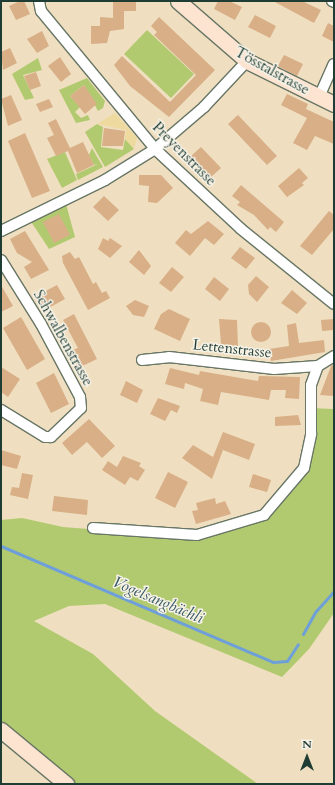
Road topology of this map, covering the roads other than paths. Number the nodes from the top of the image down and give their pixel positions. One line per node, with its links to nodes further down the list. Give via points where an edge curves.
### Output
1 (38, 1): 7 (street, Preyenstrasse, via 41,11)
2 (178, 1): 3 (main road, Tösstalstrasse)
3 (247, 60): 5 (main road, Tösstalstrasse); 7 (street, via 204,107)
4 (334, 64): 5 (street)
5 (319, 97): 6 (main road, Tösstalstrasse)
6 (334, 104)
7 (155, 149): 8 (street, via 104,180); 10 (street, Preyenstrasse, via 241,229)
8 (1, 231)
9 (1, 260): 14 (street, Schwalbenstrasse, via 42,324 80,397 81,408 51,437 45,438)
10 (334, 304)
11 (334, 356): 13 (street)
12 (142, 360): 13 (street, Lettenstrasse, via 169,357 274,369)
13 (318, 366): 15 (street, via 311,385 311,434 304,468 264,515 197,536)
14 (1, 410)
15 (93, 528)
16 (1, 730): 17 (main road)
17 (66, 784)

